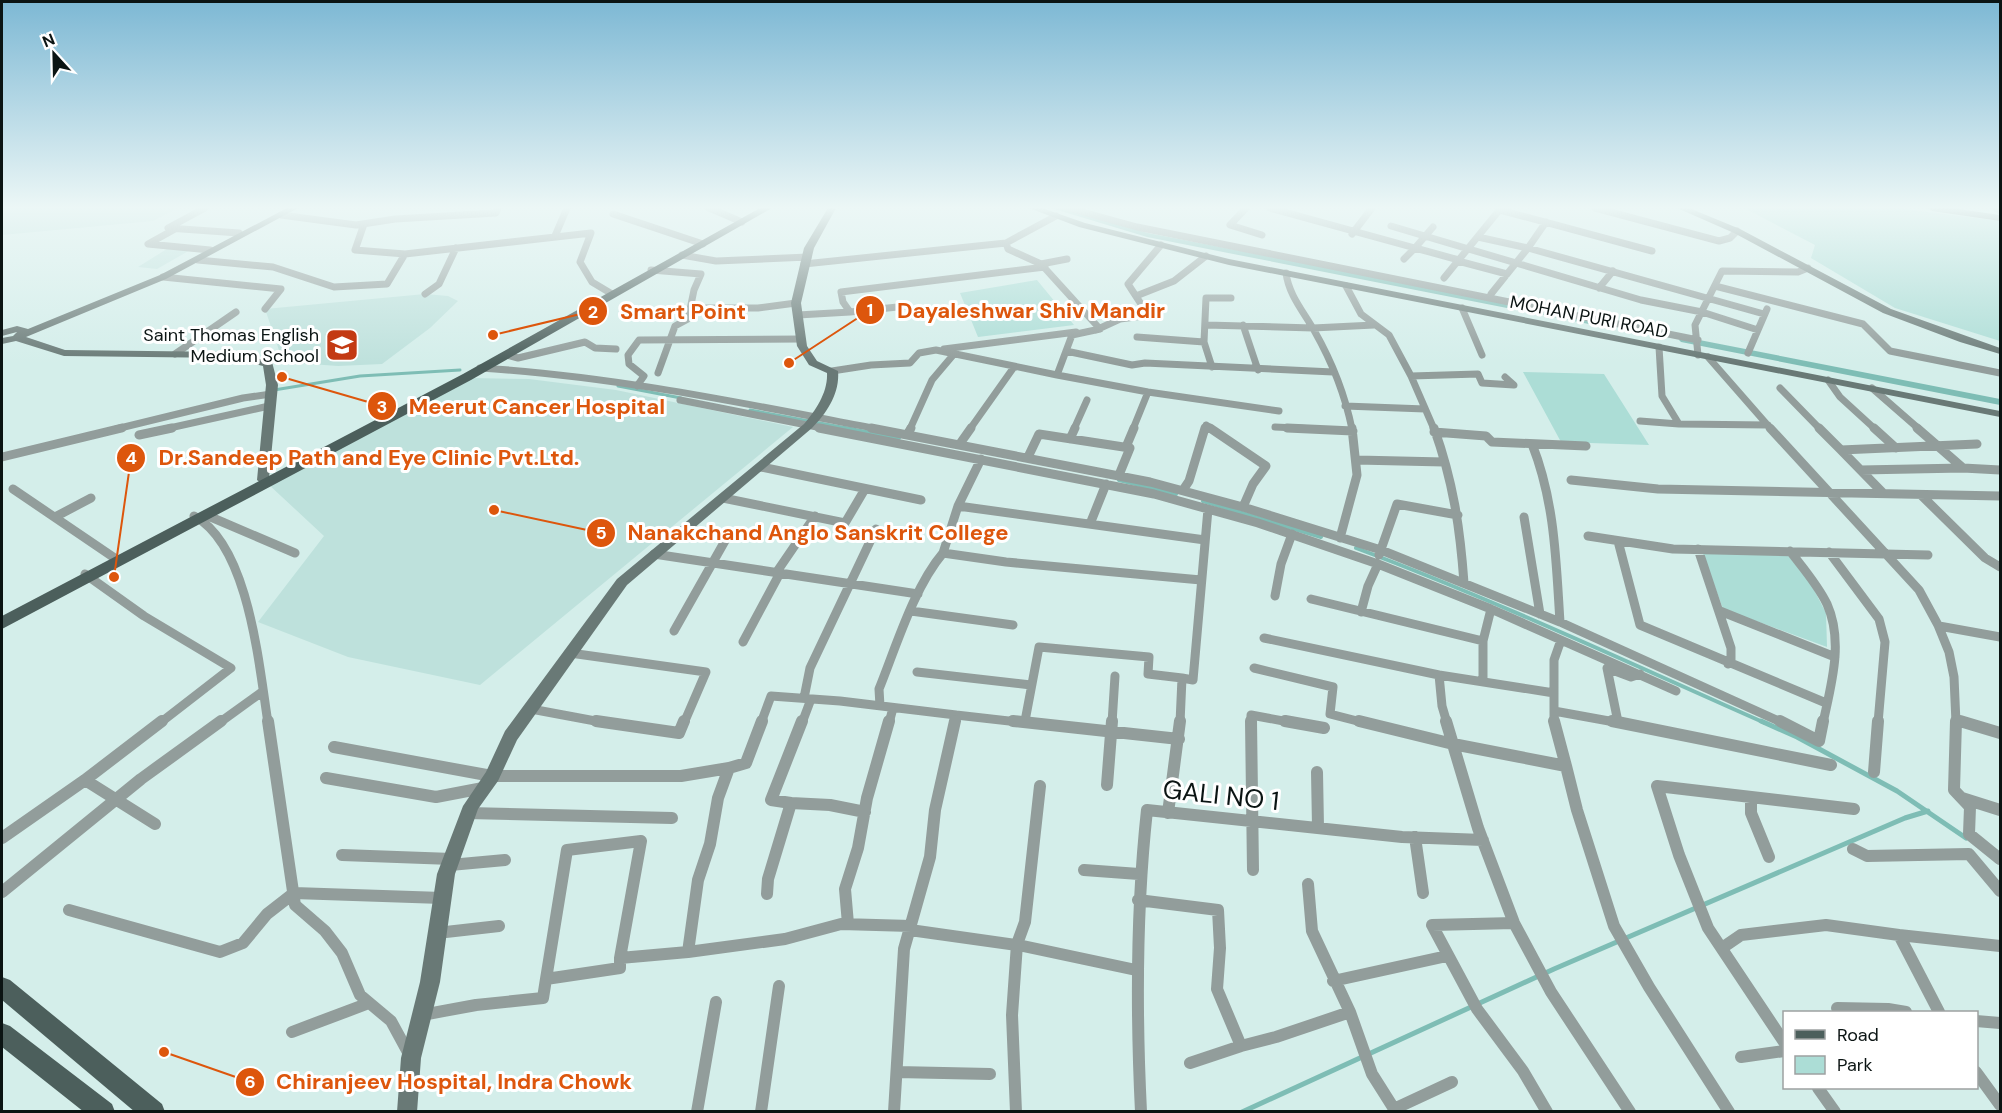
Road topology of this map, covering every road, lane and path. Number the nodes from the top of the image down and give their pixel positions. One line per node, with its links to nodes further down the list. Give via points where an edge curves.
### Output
1 (189, 260): 60 (street)
2 (198, 260): 3 (street, via 273,267 334,287 387,284); 30 (street)
3 (401, 260)
4 (450, 260): 37 (street, via 439,284)
5 (581, 260): 36 (street, via 592,282)
6 (670, 260): 26 (main road)
7 (672, 260): 26 (main road)
8 (710, 260): 21 (street)
9 (818, 260): 21 (street)
10 (1031, 260): 24 (street)
11 (1064, 260): 24 (street)
12 (1148, 260): 39 (street, via 1128,284)
13 (1202, 260): 39 (street, via 1190,271)
14 (1225, 260): 28 (street, MOHAN PURI ROAD)
15 (1299, 260): 65 (street)
16 (1459, 260): 29 (street); 31 (street)
17 (1506, 260): 22 (street)
18 (1518, 260): 22 (street)
19 (1572, 260): 23 (street)
20 (1793, 260): 25 (street)
21 (806, 261): 43 (street)
22 (1516, 263): 29 (street); 32 (street)
23 (1583, 263): 27 (street); 32 (street)
24 (1043, 266): 49 (street, via 841,292); 58 (street)
25 (1808, 268): 34 (street, via 1798,272 1722,271); 71 (street, via 1887,311)
26 (652, 270): 36 (main road); 45 (street, via 701,274)
27 (1613, 271): 35 (street); 40 (street)
28 (1286, 273): 33 (street, MOHAN PURI ROAD); 56 (street)
29 (1507, 274): 38 (street)
30 (163, 277): 47 (street, via 281,289); 60 (street)
31 (1444, 278)
32 (1572, 280): 35 (street)
33 (1346, 285): 46 (street, MOHAN PURI ROAD); 54 (street, via 1363,317)
34 (1715, 286): 40 (street); 42 (street)
35 (1599, 288): 50 (street)
36 (611, 293): 75 (main road); 80 (main road)
37 (425, 294)
38 (1491, 294)
39 (1136, 296): 58 (street, via 1143,316 1120,319)
40 (1710, 297): 50 (street); 51 (street)
41 (1231, 298): 53 (street, via 1206,298)
42 (1770, 301): 51 (street); 85 (street, via 1863,324 1890,351)
43 (796, 303): 45 (street, via 758,308); 52 (street)
44 (907, 306): 49 (street)
45 (691, 308): 64 (street, via 688,319 675,326)
46 (1462, 308): 67 (street, MOHAN PURI ROAD); 76 (street)
47 (265, 309)
48 (236, 312): 73 (street)
49 (850, 312): 52 (street)
50 (1702, 312): 59 (street); 65 (street, via 1695,325)
51 (1764, 314): 59 (street)
52 (798, 315): 62 (street)
53 (1206, 325): 55 (street); 66 (street)
54 (1377, 325): 56 (street); 87 (street, via 1388,332)
55 (1243, 326): 56 (street); 81 (street)
56 (1313, 328): 83 (street)
57 (2, 329): 60 (street)
58 (1100, 329): 69 (street); 70 (street, via 1072,335)
59 (1758, 330): 72 (street)
60 (20, 333): 63 (street); 73 (street, via 64,353)
61 (1137, 337): 66 (street)
62 (801, 339): 64 (street); 82 (street, via 813,363)
63 (2, 340)
64 (670, 341): 84 (street); 90 (street, via 639,340 628,356 629,364 644,376)
65 (1698, 341): 77 (street)
66 (1204, 342): 79 (street)
67 (1659, 347): 77 (street, MOHAN PURI ROAD); 102 (street, via 1662,396)
68 (616, 349): 75 (street, via 595,348 585,342 518,358)
69 (936, 350): 74 (street); 82 (street, via 920,353 910,363)
70 (1065, 351): 79 (street, via 1132,364); 86 (street)
71 (2001, 351)
72 (1748, 353)
73 (175, 354): 94 (street, via 231,356 268,364)
74 (954, 354): 78 (street); 108 (street, via 932,380)
75 (506, 355): 80 (main road)
76 (1482, 356)
77 (1703, 356): 89 (street, MOHAN PURI ROAD); 103 (street)
78 (1014, 367): 86 (street); 112 (street)
79 (1212, 367): 81 (street)
80 (475, 370): 90 (street, via 563,374); 100 (street, via 612,386); 129 (main road)
81 (1257, 370): 83 (street)
82 (832, 371): 100 (street, via 833,382)
83 (1333, 372): 96 (street)
84 (658, 373)
85 (2001, 373)
86 (1057, 375): 93 (street)
87 (1411, 376): 88 (street, via 1478,374 1482,383 1514,385); 97 (street)
88 (1505, 377)
89 (1828, 380): 92 (street, MOHAN PURI ROAD); 116 (street, via 1840,397)
90 (638, 386): 100 (street)
91 (1780, 388): 117 (street)
92 (1872, 388): 99 (street, MOHAN PURI ROAD); 114 (street)
93 (1148, 392): 98 (street); 115 (street, via 1126,447)
94 (271, 394): 107 (street); 118 (street); 129 (street)
95 (1087, 400): 109 (street)
96 (1345, 406): 97 (street); 105 (street)
97 (1425, 409): 106 (street)
98 (1279, 411)
99 (2001, 414)
100 (813, 421): 108 (street); 120 (street); 123 (street)
101 (1640, 421): 102 (street)
102 (1679, 424): 103 (street)
103 (1768, 425): 134 (street)
104 (1275, 427): 105 (street)
105 (1353, 431): 121 (street)
106 (1434, 432): 110 (street); 122 (street)
107 (139, 435)
108 (907, 435): 112 (street)
109 (1070, 439): 115 (street); 119 (street, via 1039,434)
110 (1532, 444): 113 (street); 183 (street, via 1543,468 1552,518)
111 (1977, 444): 114 (street)
112 (959, 445): 119 (street)
113 (1586, 446)
114 (1940, 447): 116 (street); 124 (street)
115 (1130, 448): 127 (street)
116 (1896, 448): 117 (street)
117 (1841, 450): 125 (street)
118 (2, 457)
119 (1028, 458): 127 (street)
120 (981, 459): 130 (street); 141 (street)
121 (1357, 460): 122 (street); 154 (street, via 1357,477)
122 (1444, 462): 144 (street)
123 (762, 467): 132 (street); 139 (street)
124 (1963, 468): 125 (street); 126 (street)
125 (1861, 470): 135 (street)
126 (2001, 470)
127 (1119, 475): 133 (street)
128 (1571, 480): 134 (street, via 1658,489)
129 (265, 481): 147 (main road)
130 (1106, 484): 143 (street); 149 (street)
131 (13, 489): 146 (street)
132 (865, 489): 140 (street); 145 (street, via 845,523)
133 (1183, 490): 142 (street); 142 (street, via 1206,425 1266,466)
134 (1829, 492): 135 (street); 161 (street)
135 (1883, 493): 136 (street)
136 (1922, 495): 137 (street); 168 (street, via 1985,558)
137 (2001, 496)
138 (91, 498): 146 (street)
139 (723, 498): 145 (street); 163 (street)
140 (921, 500)
141 (958, 506): 149 (street); 160 (street)
142 (1243, 507): 154 (street)
143 (1208, 509): 152 (street); 155 (street)
144 (1458, 515): 165 (street, via 1397,504); 173 (street)
145 (815, 516): 169 (street)
146 (55, 517): 166 (street)
147 (200, 517): 162 (street); 166 (main road); 204 (street, via 226,548 241,587)
148 (1524, 517): 181 (street)
149 (1090, 524): 155 (street)
150 (876, 529): 172 (street)
151 (730, 532): 167 (street)
152 (1292, 534): 165 (street); 175 (street)
153 (1588, 536): 156 (street)
154 (1340, 538): 165 (street)
155 (1204, 540): 171 (street)
156 (1618, 541): 157 (street); 194 (street, via 1640,625)
157 (1698, 549): 158 (street); 178 (street)
158 (1790, 551): 159 (street); 193 (street, via 1827,606 1833,624)
159 (1829, 552): 161 (street); 226 (street, via 1879,619 1885,642)
160 (943, 553): 171 (street); 174 (street, via 929,569)
161 (1886, 553): 164 (street); 185 (street, via 1919,590)
162 (295, 554)
163 (654, 554): 167 (street); 192 (street, via 622,582)
164 (1928, 555)
165 (1378, 558): 173 (street); 177 (street); 180 (street)
166 (117, 560): 170 (main road)
167 (712, 564): 169 (street); 186 (street)
168 (2001, 567)
169 (778, 573): 172 (street); 191 (street)
170 (87, 576): 182 (main road); 228 (street, via 144,616 231,668)
171 (1201, 580): 200 (street, via 1193,680)
172 (849, 583): 174 (street); 206 (street, via 810,668)
173 (1464, 583): 181 (street)
174 (918, 594): 179 (street)
175 (1275, 596)
176 (1311, 599): 180 (street)
177 (1491, 609): 189 (street); 190 (street)
178 (1720, 610): 193 (street); 194 (street, via 1731,648)
179 (911, 611): 184 (street); 208 (street, via 879,689)
180 (1361, 612): 190 (street)
181 (1540, 614): 183 (street)
182 (4, 620)
183 (1560, 622): 207 (street, via 1819,741)
184 (1013, 625)
185 (1940, 626): 187 (street); 213 (street, via 1952,661)
186 (674, 631)
187 (2001, 637)
188 (1264, 638): 198 (street)
189 (1561, 640): 197 (street); 205 (street, via 1554,660)
190 (1483, 641): 201 (street)
191 (743, 642)
192 (570, 653): 210 (street); 210 (street, via 706,672 679,733)
193 (1835, 657): 207 (street)
194 (1728, 664): 207 (street)
195 (1254, 668): 220 (street, via 1333,687 1330,714)
196 (917, 672): 202 (street)
197 (1640, 674): 203 (street); 215 (street, via 1631,677 1607,668)
198 (1439, 675): 201 (street); 220 (street, via 1442,706)
199 (1115, 676): 217 (street)
200 (1182, 678): 202 (street, via 1148,674 1149,657 1039,646); 219 (street)
201 (1483, 682): 205 (street)
202 (1031, 685): 214 (street)
203 (1676, 691)
204 (262, 692): 234 (street); 260 (street)
205 (1554, 693): 211 (street)
206 (807, 698): 208 (street); 224 (street, via 771,696 746,763); 235 (street, via 771,800)
207 (1826, 704)
208 (880, 706): 209 (street)
209 (893, 708): 212 (street); 238 (street)
210 (531, 709): 229 (street, via 511,736)
211 (1554, 711): 215 (street); 223 (street)
212 (956, 715): 214 (street); 269 (street, via 935,810 930,857)
213 (1956, 720): 218 (street); 233 (street, via 1954,790)
214 (1025, 721): 217 (street)
215 (1618, 722): 222 (street)
216 (1324, 728): 242 (street, via 1251,715)
217 (1110, 733): 219 (street); 230 (street)
218 (2001, 733)
219 (1179, 739): 240 (street)
220 (1453, 744): 223 (street); 247 (street)
221 (334, 747): 229 (street)
222 (1831, 765)
223 (1566, 766): 317 (street, via 1576,810 1617,932)
224 (729, 768): 229 (street, via 681,776); 275 (street, via 698,880)
225 (1317, 772): 244 (street)
226 (1874, 772)
227 (326, 778): 229 (street, via 435,797)
228 (85, 780): 234 (street); 246 (street)
229 (487, 782): 239 (street)
230 (1107, 785)
231 (1040, 786): 272 (street, via 1025,922)
232 (1751, 798): 236 (street); 250 (street, via 1751,813); 274 (street, via 1657,786 1698,904)
233 (1962, 798): 237 (street); 252 (street, via 1970,807 1969,834)
234 (116, 800): 243 (street); 259 (street)
235 (791, 803): 238 (street); 262 (street)
236 (1854, 809)
237 (2001, 810)
238 (865, 812): 267 (street, via 845,889)
239 (468, 813): 241 (street); 253 (street)
240 (1168, 813): 242 (street, GALI NO 1); 256 (street, GALI NO 1, via 1147,810)
241 (672, 818)
242 (1254, 822): 244 (street, GALI NO 1); 255 (street)
243 (155, 824)
244 (1318, 827): 245 (street, GALI NO 1)
245 (1415, 837): 247 (street, GALI NO 1); 261 (street)
246 (2, 838)
247 (1483, 840): 266 (street)
248 (1853, 849): 258 (street, via 1867,856 1969,854)
249 (342, 855): 253 (street)
250 (1769, 856)
251 (505, 860): 253 (street)
252 (2001, 860)
253 (451, 862): 263 (street)
254 (1084, 870): 256 (street)
255 (1253, 870)
256 (1139, 874): 264 (street, GALI NO 1)
257 (1308, 884): 280 (street, via 1312,931)
258 (2001, 891)
259 (2, 892)
260 (294, 893): 263 (street); 265 (street, via 267,915 243,943 220,952); 284 (street, via 295,905 325,931 342,953 360,995)
261 (1424, 893)
262 (767, 894)
263 (442, 898): 270 (street)
264 (1138, 900): 278 (street, GALI NO 1); 295 (street, via 1218,910 1217,989)
265 (69, 910)
266 (1514, 922): 276 (street, via 1432,925); 316 (street, via 1543,978)
267 (848, 924): 269 (street); 275 (street, via 784,939)
268 (500, 927): 270 (street)
269 (910, 928): 272 (street); 300 (street, via 904,949)
270 (437, 933): 289 (street)
271 (1899, 936): 273 (street); 274 (street, via 1826,925 1742,935); 287 (street)
272 (1017, 944): 278 (street); 313 (street, via 1012,1015)
273 (2001, 946)
274 (1722, 948): 294 (street)
275 (688, 952): 277 (street)
276 (1448, 956): 280 (street); 315 (street, via 1474,1003)
277 (620, 958): 279 (street, via 620,968); 279 (street, via 641,841 567,850)
278 (1136, 970): 314 (street, GALI NO 1)
279 (546, 979): 289 (street, via 543,998)
280 (1333, 981): 288 (street)
281 (780, 986): 311 (street)
282 (2, 987): 308 (main road)
283 (716, 1002): 310 (street)
284 (369, 1003): 292 (street); 298 (street, via 392,1021)
285 (1837, 1008): 286 (street)
286 (1900, 1011)
287 (1938, 1011)
288 (1350, 1012): 295 (street); 306 (street, via 1364,1053)
289 (422, 1015): 298 (street)
290 (1978, 1021): 291 (street)
291 (2001, 1023)
292 (292, 1032)
293 (2, 1034): 307 (main road)
294 (1783, 1039)
295 (1240, 1046): 299 (street)
296 (1783, 1052): 297 (street)
297 (1741, 1057)
298 (411, 1058): 309 (street)
299 (1190, 1063)
300 (897, 1072): 302 (street); 312 (street)
301 (1978, 1073): 305 (street)
302 (990, 1074)
303 (1452, 1082): 306 (street)
304 (1819, 1089): 318 (street)
305 (2001, 1105)
306 (1395, 1110)
307 (104, 1112)
308 (154, 1112)
309 (407, 1112)
310 (697, 1112)
311 (761, 1112)
312 (894, 1112)
313 (1016, 1112)
314 (1141, 1112)
315 (1547, 1112)
316 (1630, 1112)
317 (1730, 1112)
318 (1835, 1112)

